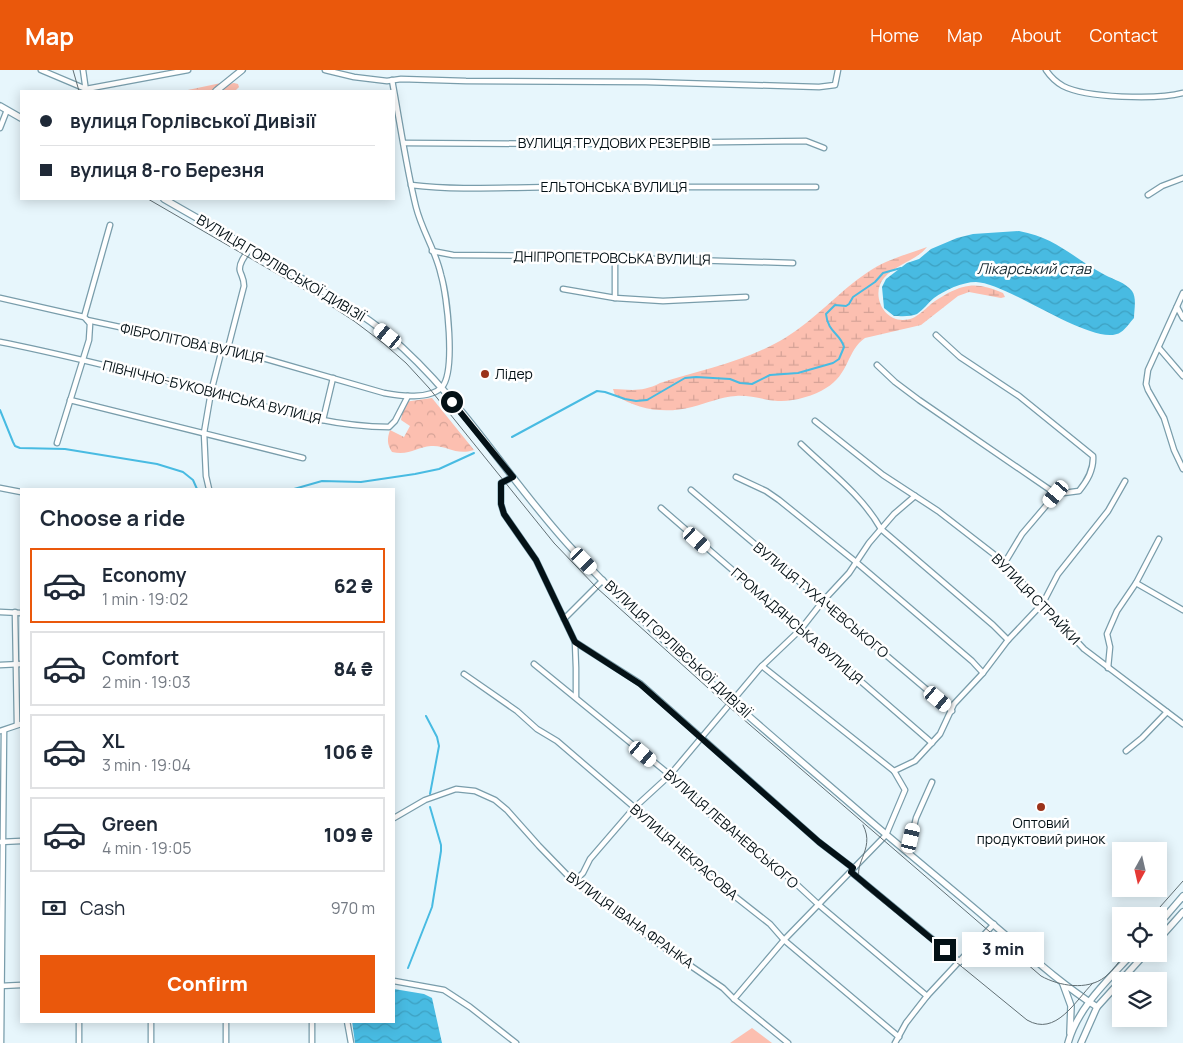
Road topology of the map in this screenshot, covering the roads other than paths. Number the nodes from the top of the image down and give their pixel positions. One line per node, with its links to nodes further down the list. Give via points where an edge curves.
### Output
1 (41, 70): 11 (street)
2 (82, 70): 11 (street)
3 (149, 70): 9 (street)
4 (188, 70): 9 (street)
5 (242, 70): 12 (main road)
6 (325, 70): 10 (street, via 354,77)
7 (838, 70): 10 (street, via 835,85 819,87)
8 (1046, 70): 14 (street, via 1056,81 1073,90 1145,98)
9 (149, 78): 11 (street)
10 (392, 80): 13 (street)
11 (86, 90)
12 (217, 90)
13 (394, 90)
14 (1183, 93)
15 (395, 96): 20 (street)
16 (0, 106): 17 (main road)
17 (7, 110): 18 (main road); 19 (street)
18 (20, 117)
19 (0, 128)
20 (404, 143): 21 (street, ВУЛИЦЯ ТРУДОВИХ РЕЗЕРВІВ, via 806,142); 23 (street)
21 (824, 148)
22 (1183, 178): 25 (street)
23 (411, 185): 24 (street, ЕЛЬТОНСЬКА ВУЛИЦЯ, via 443,189); 29 (street, via 420,223)
24 (816, 187)
25 (1148, 195)
26 (166, 200): 28 (main road, ВУЛИЦЯ ГОРЛІВСЬКОЇ ДИВІЗІЇ)
27 (110, 225): 39 (street)
28 (251, 248): 42 (street, via 240,266 244,286); 49 (main road, ВУЛИЦЯ ГОРЛІВСЬКОЇ ДИВІЗІЇ, via 370,320 406,351)
29 (432, 251): 30 (street, ДНІПРОПЕТРОВСЬКА ВУЛИЦЯ, via 453,255); 49 (street, via 442,275 449,331 449,365)
30 (615, 258): 31 (street, ДНІПРОПЕТРОВСЬКА ВУЛИЦЯ); 36 (street)
31 (793, 263)
32 (563, 289): 36 (street)
33 (1183, 294): 37 (street)
34 (746, 297): 36 (street, via 663,301)
35 (0, 298): 39 (street, ФІБРОЛІТОВА ВУЛИЦЯ)
36 (615, 298)
37 (1177, 307): 38 (street); 43 (street)
38 (1183, 318)
39 (85, 319): 44 (street, ФІБРОЛІТОВА ВУЛИЦЯ); 45 (street, via 91,330)
40 (936, 335): 67 (street, via 960,357 1019,396 1093,456 1088,479 1079,491)
41 (0, 342): 45 (street, ПІВНІЧНО-БУКОВИНСЬКА ВУЛИЦЯ)
42 (228, 348): 44 (street, ФІБРОЛІТОВА ВУЛИЦЯ); 48 (street, ФІБРОЛІТОВА ВУЛИЦЯ)
43 (1159, 348): 47 (street); 59 (street, via 1148,370 1146,384 1164,418)
44 (222, 349): 50 (street)
45 (83, 359): 50 (street, ПІВНІЧНО-БУКОВИНСЬКА ВУЛИЦЯ); 52 (street)
46 (876, 365): 67 (street, via 919,400)
47 (1183, 376)
48 (333, 378): 51 (street, ФІБРОЛІТОВА ВУЛИЦЯ, via 384,393); 53 (street)
49 (441, 388): 51 (street, ФІБРОЛІТОВА ВУЛИЦЯ, via 426,395); 60 (main road, ВУЛИЦЯ ГОРЛІВСЬКОЇ ДИВІЗІЇ)
50 (212, 392): 53 (street, ПІВНІЧНО-БУКОВИНСЬКА ВУЛИЦЯ); 55 (street)
51 (408, 396): 53 (street, ПІВНІЧНО-БУКОВИНСЬКА ВУЛИЦЯ, via 389,428)
52 (70, 400): 55 (street); 56 (street)
53 (323, 420)
54 (815, 421): 68 (street, ВУЛИЦЯ СТРАЙКИ)
55 (204, 433): 58 (street); 64 (street)
56 (57, 443)
57 (801, 444): 70 (street, via 848,488)
58 (303, 458)
59 (1183, 469)
60 (513, 477): 74 (main road, ВУЛИЦЯ ГОРЛІВСЬКОЇ ДИВІЗІЇ); 82 (street, via 501,483 504,514 536,560)
61 (736, 477): 72 (street, via 779,500)
62 (1125, 481): 77 (street, via 1108,511 1058,574)
63 (0, 488): 66 (street)
64 (209, 488)
65 (691, 490): 76 (street, ВУЛИЦЯ ТУХАЧЕВСЬКОГО)
66 (20, 492)
67 (1056, 494): 73 (street, via 1022,534)
68 (915, 496): 70 (street); 73 (street, ВУЛИЦЯ СТРАЙКИ)
69 (661, 508): 83 (street, ГРОМАДЯНСЬКА ВУЛИЦЯ)
70 (881, 529): 72 (street); 84 (street)
71 (1159, 539): 75 (street)
72 (856, 562): 76 (street); 92 (street)
73 (1004, 564): 77 (street, ВУЛИЦЯ СТРАЙКИ)
74 (603, 580): 82 (street); 95 (main road, ВУЛИЦЯ ГОРЛІВСЬКОЇ ДИВІЗІЇ)
75 (1136, 583): 78 (street); 91 (street, via 1117,611 1107,634 1110,647)
76 (823, 602): 83 (street); 96 (street, ВУЛИЦЯ ТУХАЧЕВСЬКОГО)
77 (1043, 603): 84 (street); 91 (street, ВУЛИЦЯ СТРАЙКИ, via 1084,649)
78 (1183, 610)
79 (0, 612): 80 (street)
80 (15, 612): 81 (street); 86 (street)
81 (20, 613)
82 (564, 619): 85 (street)
83 (801, 629): 90 (street); 102 (street, ГРОМАДЯНСЬКА ВУЛИЦЯ)
84 (1008, 640): 92 (street)
85 (575, 642): 94 (street); 101 (street, via 640,684)
86 (15, 664): 87 (street); 89 (street); 98 (street)
87 (20, 664)
88 (534, 664): 94 (street, ВУЛИЦЯ ЛЕВАНЕВСЬКОГО)
89 (0, 666)
90 (762, 666): 95 (street); 104 (street)
91 (1108, 668): 97 (street, ВУЛИЦЯ СТРАЙКИ)
92 (983, 673): 96 (street, via 954,704)
93 (464, 674): 107 (street, ВУЛИЦЯ НЕКРАСОВА, via 557,741)
94 (576, 697): 105 (street, ВУЛИЦЯ ЛЕВАНЕВСЬКОГО)
95 (733, 701): 101 (street); 109 (main road, ВУЛИЦЯ ГОРЛІВСЬКОЇ ДИВІЗІЇ)
96 (952, 711): 102 (street)
97 (1167, 712): 99 (street, ВУЛИЦЯ СТРАЙКИ); 103 (street)
98 (19, 724): 100 (street)
99 (1183, 724)
100 (2, 731): 111 (street)
101 (701, 738): 105 (street); 113 (street)
102 (932, 743): 104 (street, via 914,761)
103 (1126, 751)
104 (894, 771): 109 (street, via 905,790)
105 (670, 776): 107 (street); 116 (street, ВУЛИЦЯ ЛЕВАНЕВСЬКОГО)
106 (932, 782): 112 (street, via 916,818)
107 (634, 808): 114 (street); 121 (street, ВУЛИЦЯ НЕКРАСОВА, via 677,844 695,865 770,924)
108 (395, 817): 114 (street, ВУЛИЦЯ ІВАНА ФРАНКА, via 425,800 456,789 475,791 507,810 538,846)
109 (886, 834): 112 (main road, ВУЛИЦЯ ГОРЛІВСЬКОЇ ДИВІЗІЇ); 113 (street)
110 (20, 841): 111 (street)
111 (2, 842): 127 (street)
112 (908, 853): 119 (main road, ВУЛИЦЯ ГОРЛІВСЬКОЇ ДИВІЗІЇ)
113 (852, 870): 116 (street); 122 (street)
114 (575, 881): 130 (street, ВУЛИЦЯ ІВАНА ФРАНКА)
115 (1183, 896): 118 (main road)
116 (819, 905): 121 (street); 129 (street, ВУЛИЦЯ ЛЕВАНЕВСЬКОГО)
117 (1183, 912): 120 (main road)
118 (1167, 915)
119 (994, 924): 122 (street); 126 (main road, ВУЛИЦЯ ГОРЛІВСЬКОЇ ДИВІЗІЇ)
120 (1167, 930)
121 (784, 940): 130 (street); 138 (street, ВУЛИЦЯ НЕКРАСОВА)
122 (960, 962): 129 (street)
123 (1125, 962): 131 (main road)
124 (1138, 962): 132 (main road)
125 (395, 981): 146 (street, via 444,990)
126 (1063, 984): 131 (main road, ВУЛИЦЯ ГОРЛІВСЬКОЇ ДИВІЗІЇ); 139 (main road, via 1072,1006)
127 (0, 985): 128 (street); 140 (street)
128 (20, 985)
129 (927, 996): 138 (street)
130 (734, 999): 147 (street, ВУЛИЦЯ ІВАНА ФРАНКА)
131 (1089, 1002): 132 (main road, ВУЛИЦЯ ГОРЛІВСЬКОЇ ДИВІЗІЇ); 139 (main road)
132 (1097, 1008): 149 (main road)
133 (79, 1023): 141 (street)
134 (151, 1023): 142 (street)
135 (226, 1023): 143 (street)
136 (312, 1023): 144 (street)
137 (347, 1023): 145 (street)
138 (899, 1036): 148 (street)
139 (1069, 1041)
140 (2, 1043)
141 (79, 1043)
142 (151, 1043)
143 (226, 1043)
144 (312, 1043)
145 (351, 1043)
146 (516, 1043)
147 (788, 1043)
148 (895, 1043)
149 (1081, 1043)

